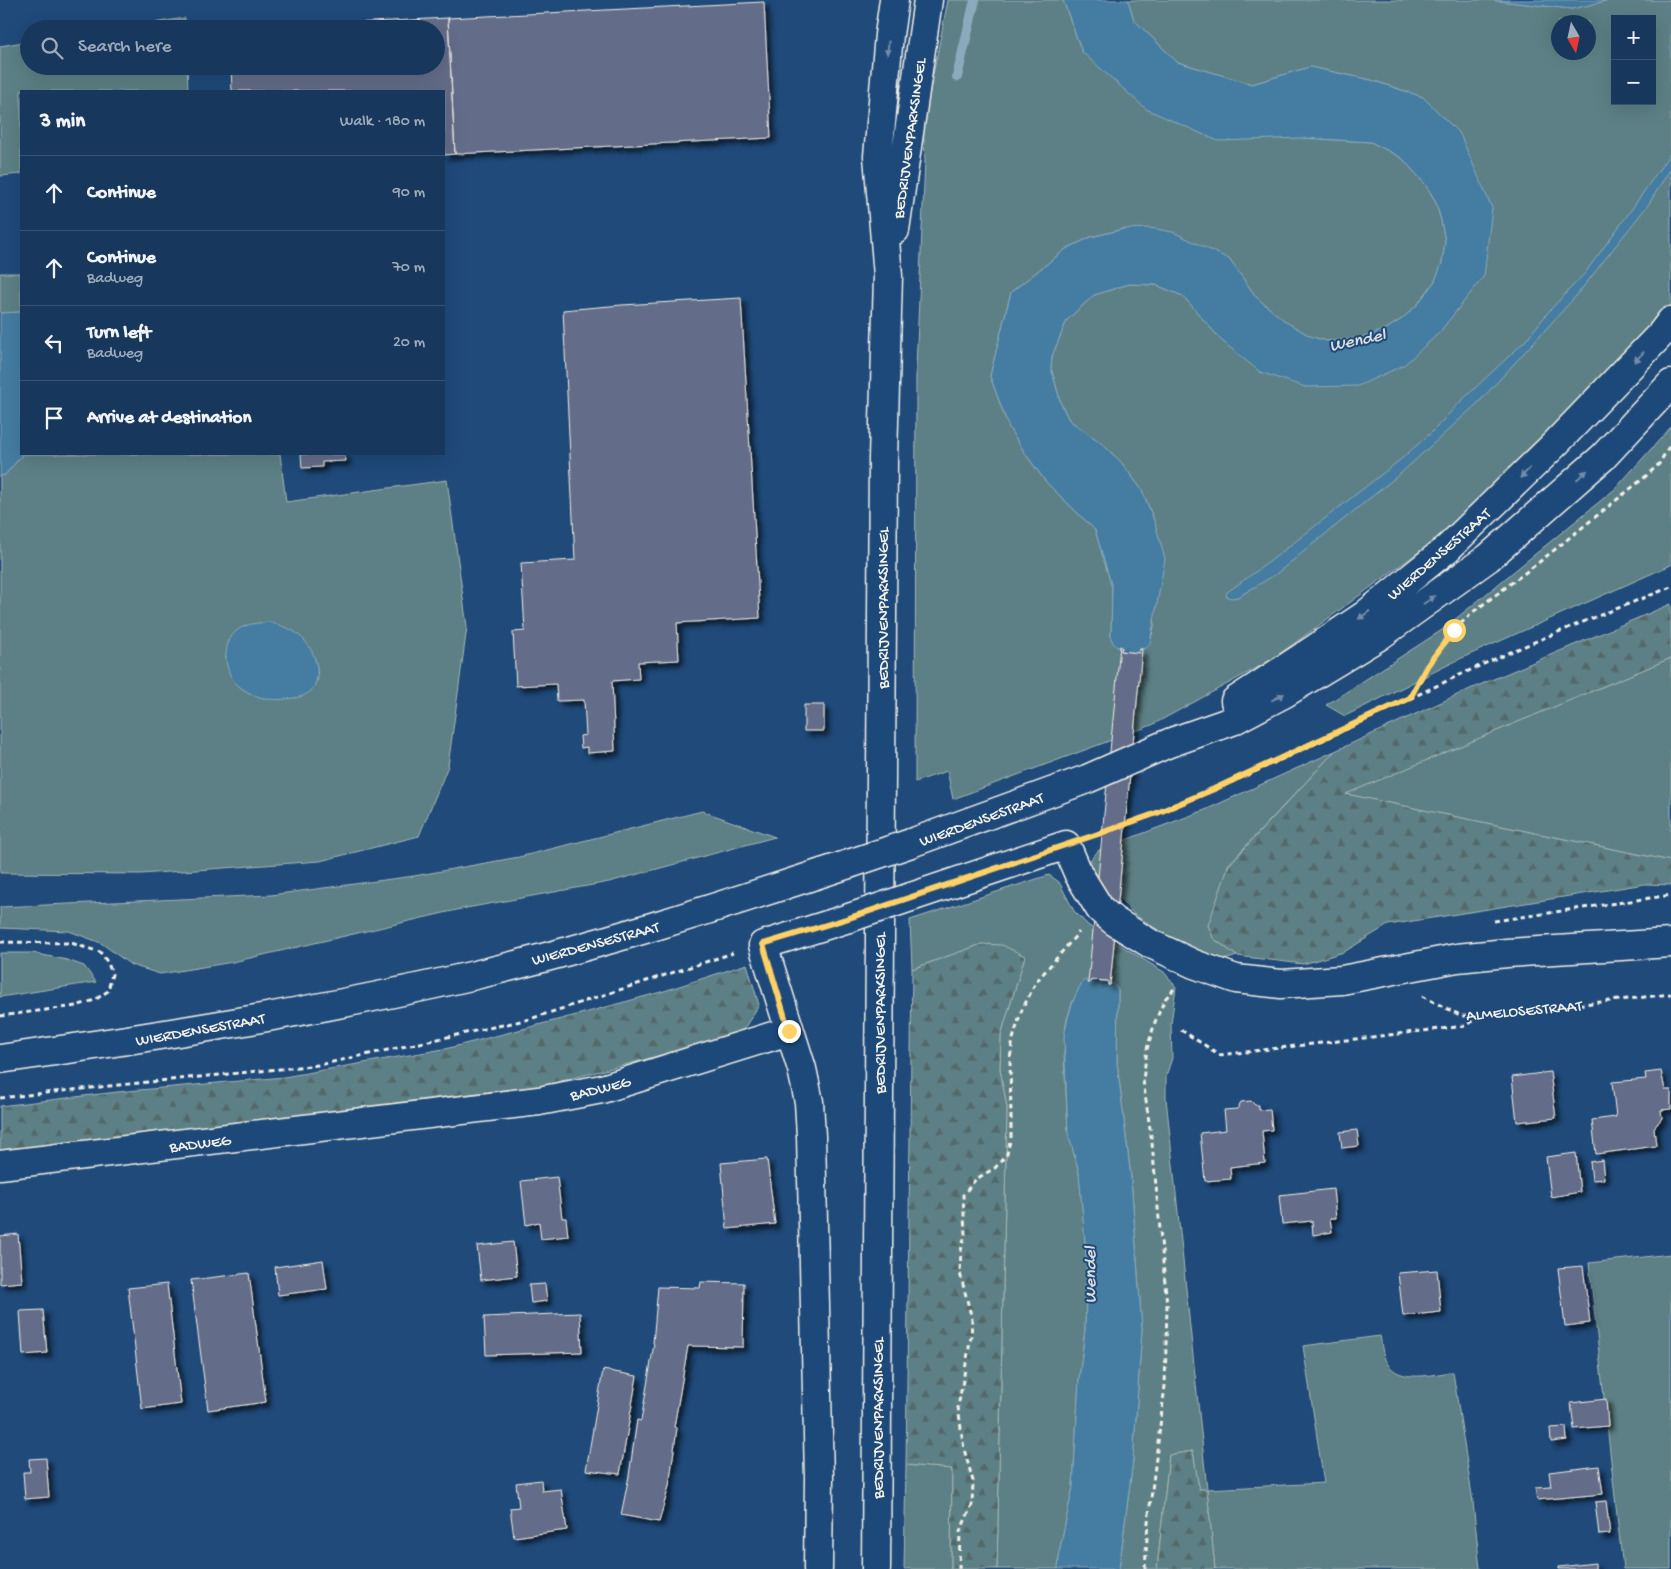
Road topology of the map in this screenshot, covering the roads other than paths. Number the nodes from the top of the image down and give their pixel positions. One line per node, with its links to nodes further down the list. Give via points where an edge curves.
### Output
1 (894, 0): 3 (main road, BEDRIJVENPARKSINGEL, one-way to 3, via 878,156)
2 (928, 0): 3 (main road, BEDRIJVENPARKSINGEL)
3 (888, 276): 12 (main road, BEDRIJVENPARKSINGEL, via 883,478)
4 (1671, 320): 6 (main road, WIERDENSESTRAAT, one-way to 6, via 1556,443 1448,548 1365,615)
5 (1671, 384): 6 (main road, WIERDENSESTRAAT, one-way to 5, via 1232,721 1379,636 1488,558 1603,457)
6 (1169, 743): 9 (main road, WIERDENSESTRAAT, bridge, via 1087,779 911,843 692,916 573,950 471,976 197,1030)
7 (1671, 943): 8 (main road, bridge, via 1458,958 1342,980 1281,984 1236,979 1151,944 1114,921 1100,909 1079,875 1066,845 763,944)
8 (789, 1031): 10 (main road, BADWEG, via 602,1088 539,1101); 11 (main road, via 809,1102 811,1136)
9 (0, 1059)
10 (0, 1165)
11 (818, 1569)
12 (876, 1569)

